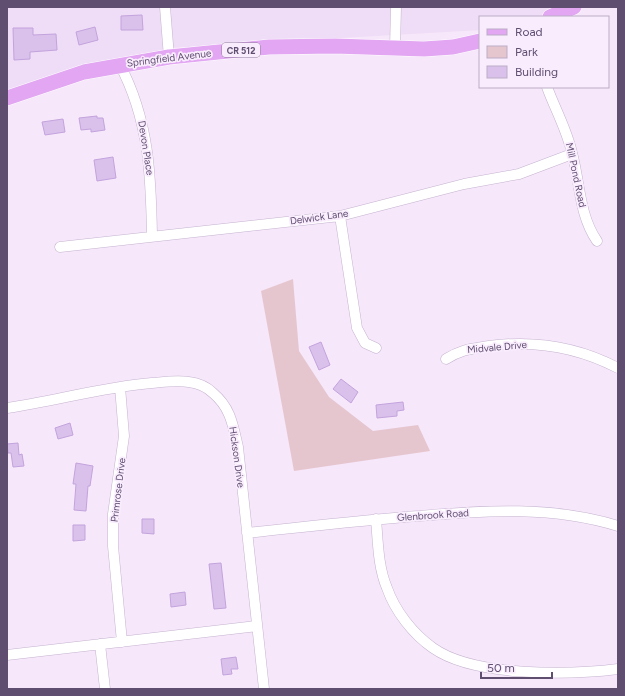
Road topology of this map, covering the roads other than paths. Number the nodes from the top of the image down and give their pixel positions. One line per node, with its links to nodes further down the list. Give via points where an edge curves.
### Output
1 (165, 7): 7 (street)
2 (396, 7): 6 (street)
3 (574, 7): 4 (main road)
4 (552, 16)
5 (479, 41): 6 (main road, Springfield Avenue / CR 512, via 424,49)
6 (396, 47): 7 (main road, Springfield Avenue / CR 512, via 269,47)
7 (170, 57): 8 (main road, Springfield Avenue / CR 512)
8 (120, 65): 10 (main road, Springfield Avenue / CR 512, via 84,72); 13 (street, Devon Place, via 128,79 143,122 151,169)
9 (547, 88): 11 (street, Mill Pond Road)
10 (7, 98)
11 (572, 154): 12 (street, Delwick Lane, via 519,174 464,184); 14 (street, Mill Pond Road, via 585,217)
12 (340, 216): 13 (street, Delwick Lane); 16 (street, via 356,328 365,343)
13 (152, 236): 15 (street, Delwick Lane)
14 (597, 241)
15 (60, 247)
16 (376, 348)
17 (446, 359): 18 (street, Midvale Drive, via 460,350 524,343 566,348)
18 (618, 368)
19 (120, 387): 20 (street, Hickson Drive); 23 (street, Hickson Drive, via 159,382 187,382 213,392 231,415 238,447); 25 (street, Primrose Drive, via 124,436 113,514 112,546)
20 (7, 408)
21 (376, 519): 22 (street, Glenbrook Road, via 492,511 574,516); 23 (street, Glenbrook Road); 28 (street, via 382,573 392,601 410,626 433,648 449,656 499,669 575,673)
22 (618, 526)
23 (247, 533): 24 (street, Hickson Drive)
24 (257, 626): 25 (street); 30 (street, Hickson Drive)
25 (122, 642): 26 (street)
26 (100, 644): 27 (street); 29 (street)
27 (7, 655)
28 (618, 670)
29 (105, 689)
30 (264, 689)

